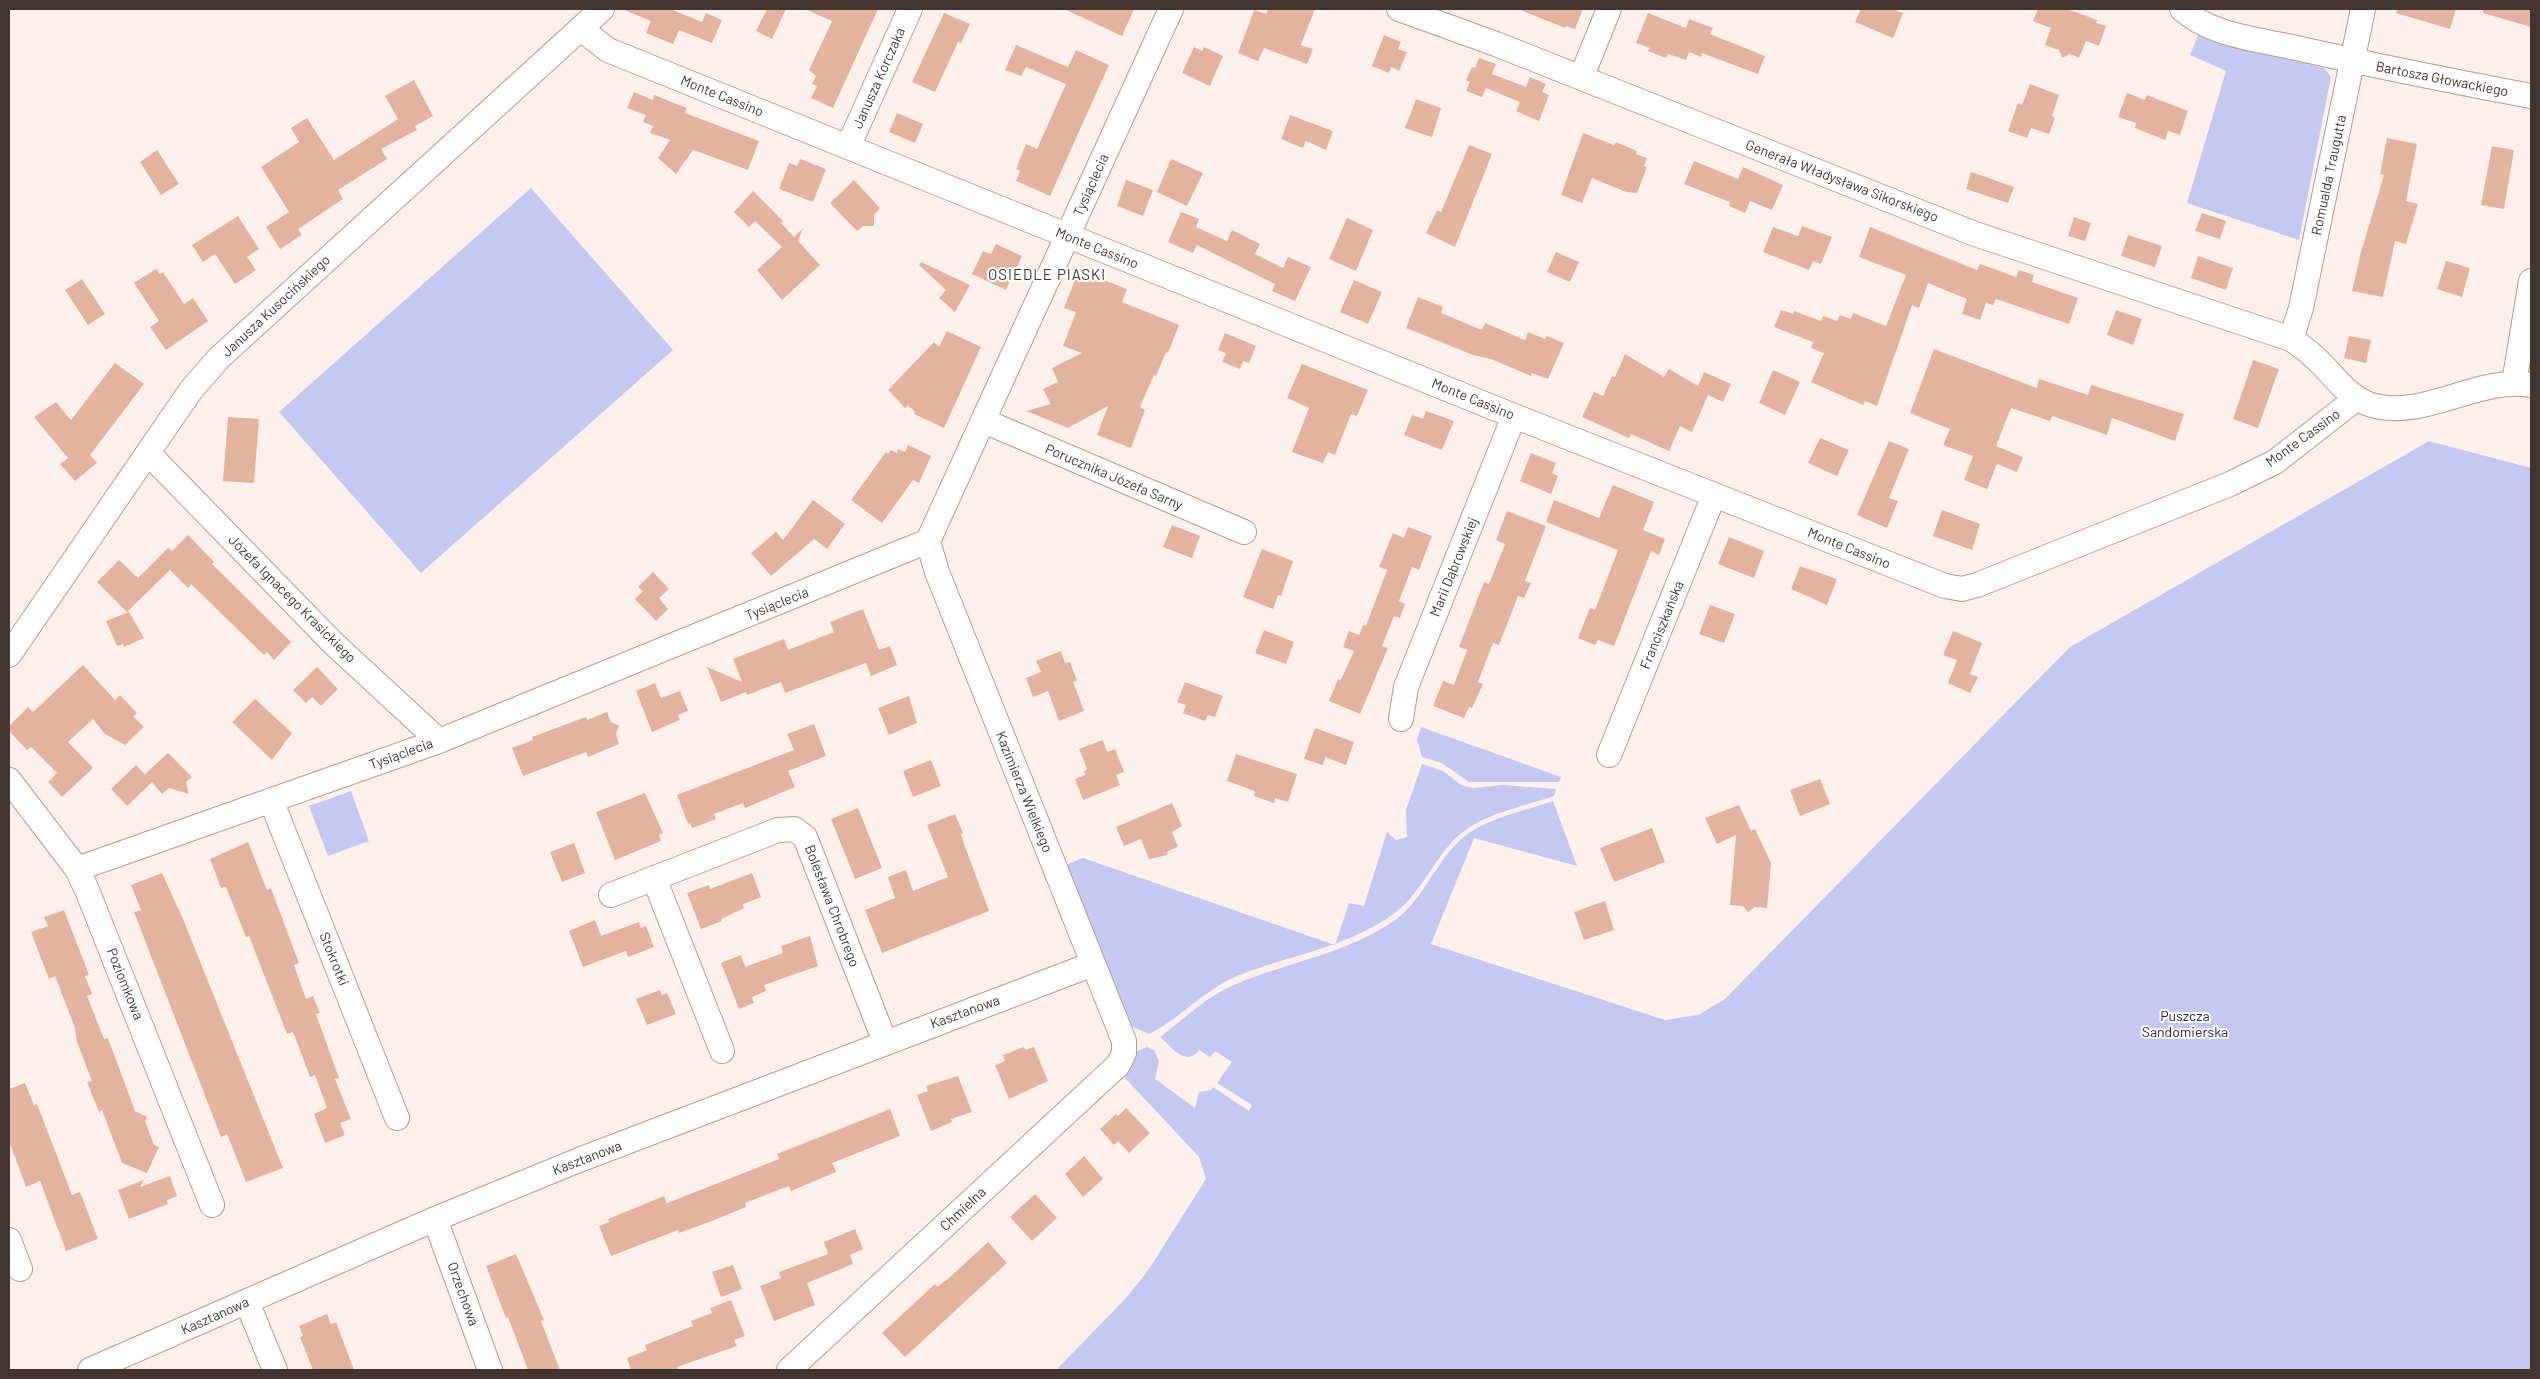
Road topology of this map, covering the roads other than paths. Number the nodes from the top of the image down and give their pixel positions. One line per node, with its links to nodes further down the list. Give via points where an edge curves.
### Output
1 (602, 9): 8 (street, Janusza Kusocińskiego)
2 (910, 9): 12 (street, Janusza Korczaka)
3 (1171, 9): 13 (street, Tysiąclecia)
4 (1609, 9): 10 (street)
5 (2182, 9): 9 (street, Bartosza Głowackiego, via 2191,18 2217,30)
6 (2363, 9): 9 (street, Romualda Traugutta)
7 (1410, 11): 10 (street, Generała Władysława Sikorskiego)
8 (580, 29): 12 (street, Monte Cassino, via 608,50); 20 (street, Janusza Kusocińskiego, via 219,358 191,390)
9 (2352, 61): 11 (street, Bartosza Głowackiego); 15 (street, Romualda Traugutta, via 2302,308)
10 (1581, 78): 15 (street, Generała Władysława Sikorskiego, via 1975,234)
11 (2531, 96)
12 (848, 147): 13 (street, Monte Cassino)
13 (1068, 236): 18 (street, Monte Cassino); 19 (street, Tysiąclecia)
14 (2531, 280): 16 (street)
15 (2291, 339): 17 (street, Generała Władysława Sikorskiego)
16 (2523, 384): 17 (street, via 2398,408 2376,406)
17 (2357, 398): 21 (street, Monte Cassino, via 2275,462 2230,484 1962,589 1945,586)
18 (1514, 416): 21 (street, Monte Cassino); 25 (street, Marii Dąbrowskiej, via 1406,687)
19 (984, 421): 22 (street, Porucznika Józefa Sarny); 23 (street, Tysiąclecia)
20 (148, 453): 24 (street, Janusza Kusocińskiego); 26 (street, Józefa Ignacego Krasickiego, via 333,643)
21 (1714, 494): 27 (street, Franciszkańska)
22 (1244, 532)
23 (928, 541): 26 (street, Tysiąclecia); 33 (street, Kazimierza Wielkiego, via 937,572)
24 (9, 655)
25 (1401, 719)
26 (439, 741): 29 (street, Tysiąclecia)
27 (1609, 755)
28 (9, 780): 30 (street, Poziomkowa)
29 (271, 800): 30 (street, Tysiąclecia); 37 (street, Stokrotki)
30 (77, 868): 38 (street, Poziomkowa)
31 (654, 878): 32 (street, Bolesława Chrobrego); 35 (street, Bolesława Chrobrego, via 778,830 794,829 805,837); 36 (street)
32 (611, 895)
33 (1093, 964): 34 (street, Kazimierza Wielkiego); 35 (street, Kasztanowa)
34 (1124, 1041): 46 (street, Chmielna, via 1124,1053 1118,1065)
35 (885, 1042): 39 (street, Kasztanowa)
36 (722, 1051)
37 (397, 1118)
38 (212, 1205)
39 (436, 1219): 42 (street, Kasztanowa); 45 (street, Orzechowa)
40 (9, 1240): 41 (street)
41 (20, 1269)
42 (247, 1302): 43 (street, Kasztanowa); 44 (street)
43 (90, 1370)
44 (275, 1370)
45 (490, 1370)
46 (789, 1370)

